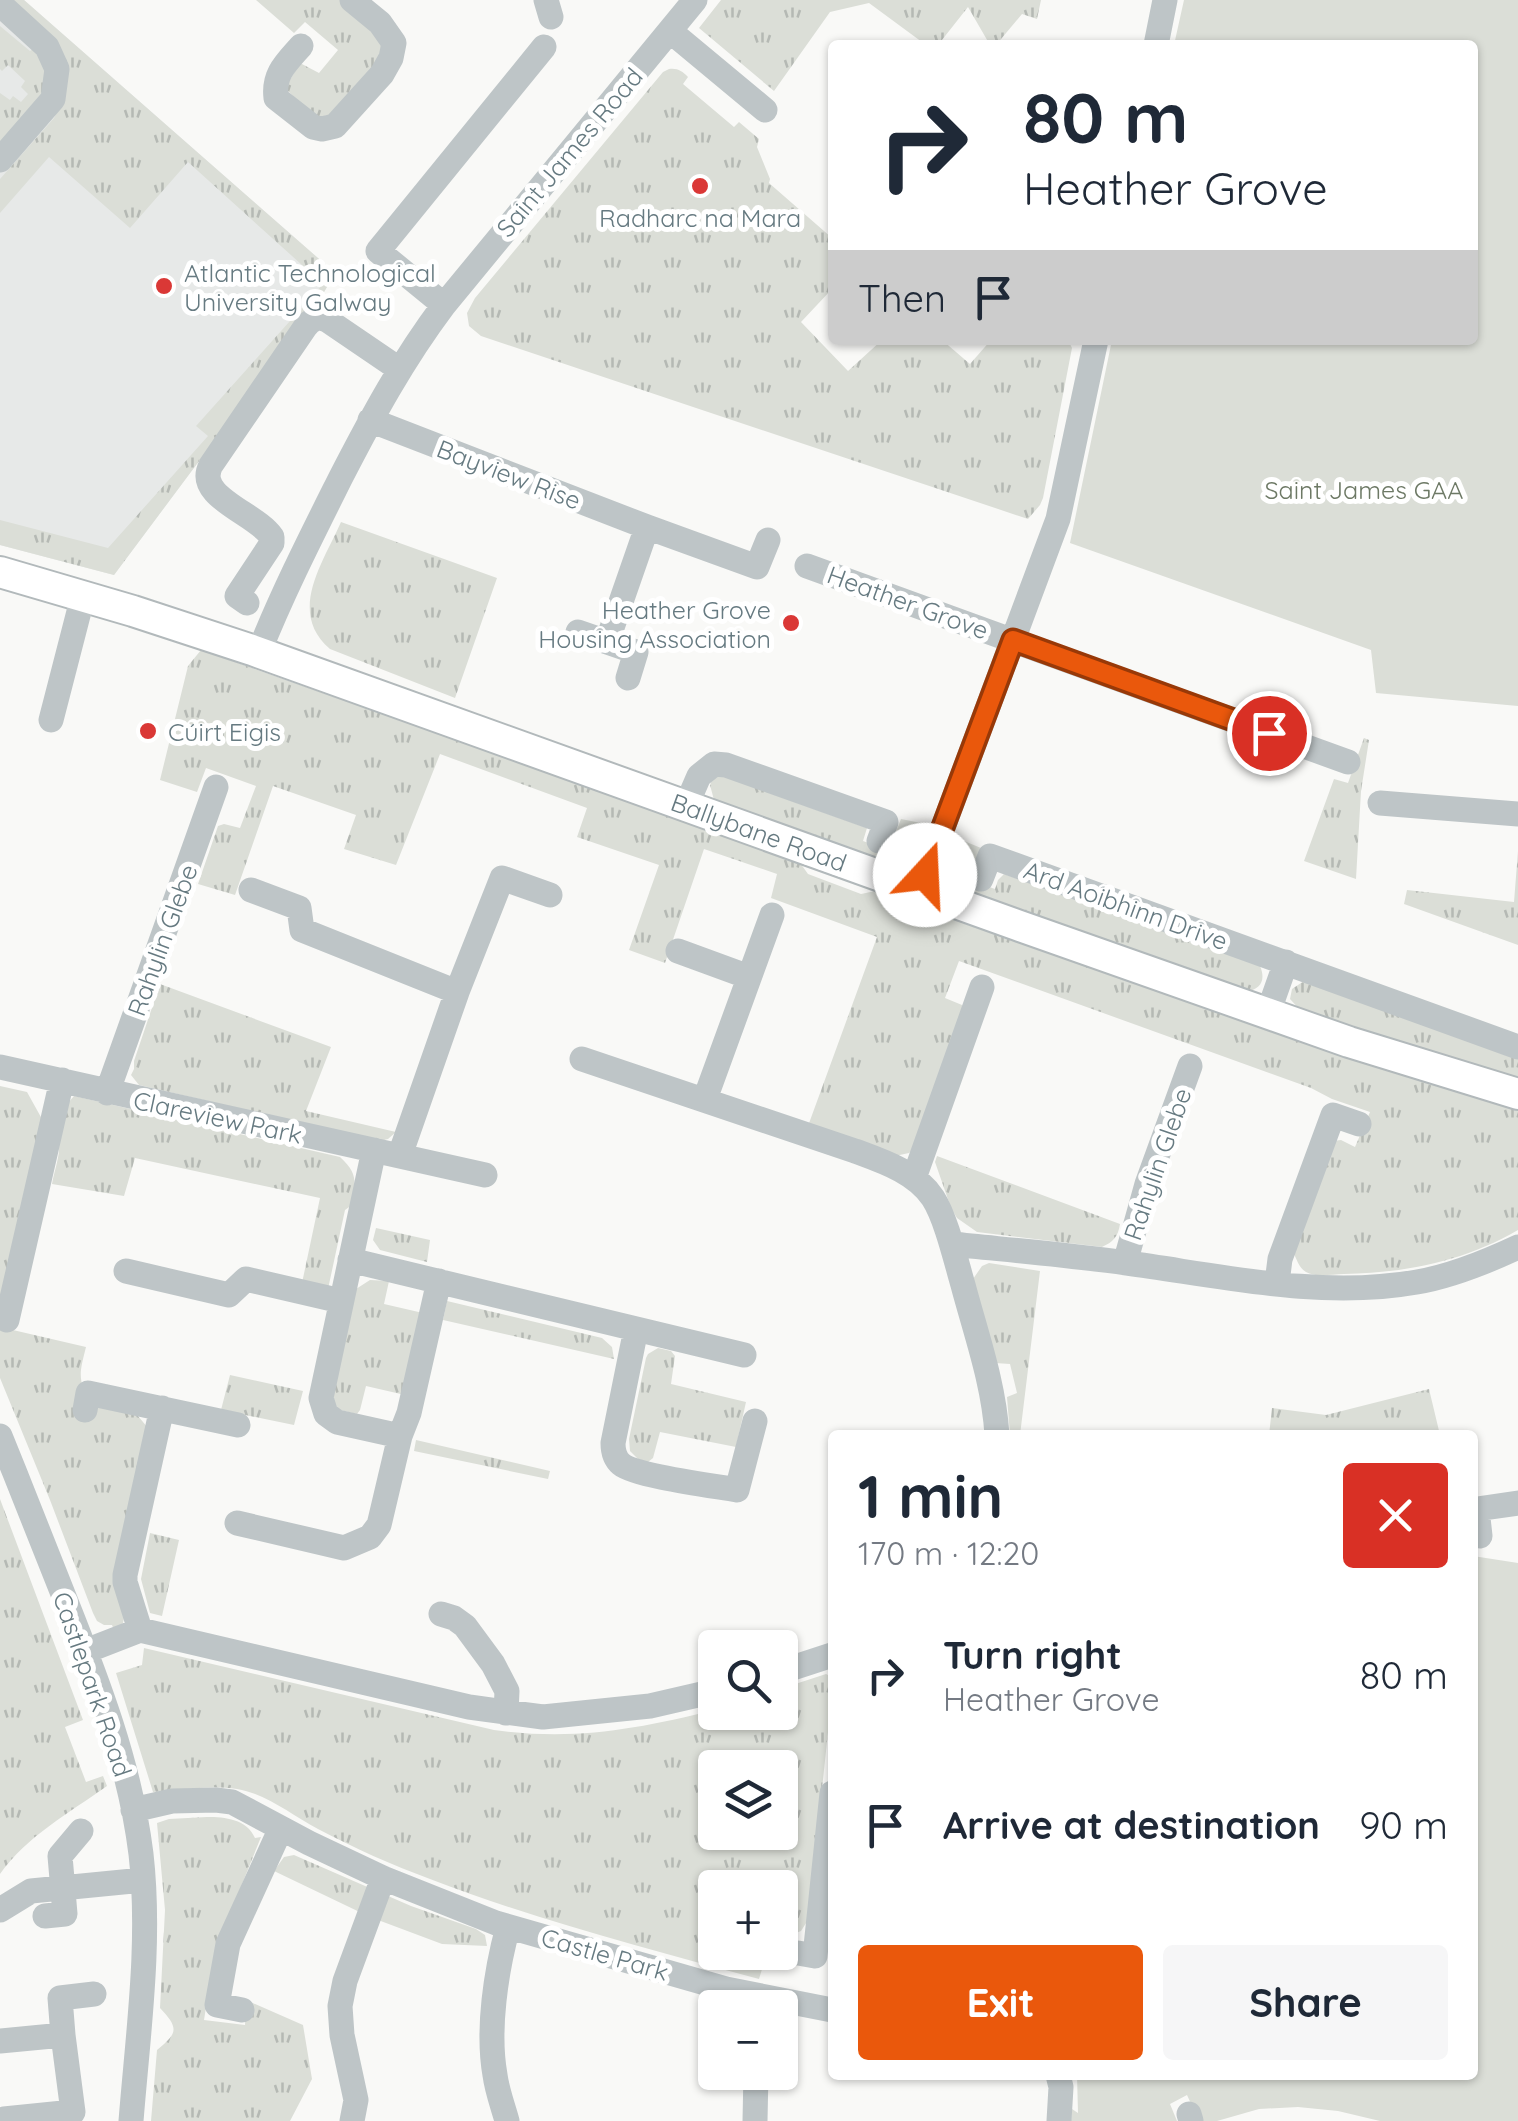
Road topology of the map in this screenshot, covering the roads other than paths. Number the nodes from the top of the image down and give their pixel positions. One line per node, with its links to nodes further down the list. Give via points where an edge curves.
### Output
1 (352, 0): 7 (street, via 394,43 382,74 335,126 312,127 276,98 276,78)
2 (695, 0): 5 (street, Saint James Road)
3 (1165, 0): 6 (street)
4 (0, 4): 10 (street, via 47,47 56,84 53,99)
5 (670, 31): 9 (street); 11 (street, Saint James Road)
6 (1157, 40)
7 (301, 46)
8 (544, 47): 11 (street, via 378,251)
9 (765, 110)
10 (0, 160)
11 (444, 305): 13 (street, Saint James Road)
12 (1095, 345): 22 (street, via 1058,519)
13 (399, 369): 14 (street, Saint James Road); 20 (street, via 327,320 312,320 211,465 206,480 214,492 272,537 237,596)
14 (370, 420): 15 (street, Bayview Rise); 24 (street, Saint James Road)
15 (647, 527): 16 (street, Bayview Rise, via 757,566); 23 (street)
16 (768, 540)
17 (807, 566): 22 (street, Heather Grove)
18 (0, 572): 19 (main road, Ballybane Road)
19 (83, 596): 24 (main road, Ballybane Road); 26 (street)
20 (247, 603)
21 (578, 632): 23 (street)
22 (1013, 640): 27 (street, Heather Grove); 34 (street)
23 (607, 642): 25 (street, via 636,652)
24 (259, 652): 30 (main road, Ballybane Road)
25 (628, 678)
26 (51, 720)
27 (1348, 762)
28 (216, 787): 49 (street, Rahylin Glebe)
29 (1380, 803): 31 (street)
30 (686, 806): 32 (street, via 699,776 720,764); 34 (main road, Ballybane Road)
31 (1518, 814)
32 (882, 831)
33 (985, 868): 39 (street, Ard Aoibhinn Drive)
34 (920, 889): 43 (main road, Ballybane Road)
35 (251, 890): 42 (street, via 299,908 302,930)
36 (550, 895): 42 (street, via 502,878)
37 (772, 914): 40 (street)
38 (678, 951): 40 (street)
39 (1286, 962): 43 (street); 44 (street, Ard Aoibhinn Drive)
40 (749, 977): 51 (street)
41 (982, 987): 56 (street)
42 (457, 992): 54 (street)
43 (1268, 1013): 50 (main road, Ballybane Road)
44 (1518, 1047)
45 (582, 1059): 51 (street)
46 (1190, 1066): 60 (street, Rahylin Glebe)
47 (0, 1067): 48 (street, Clareview Park)
48 (62, 1080): 49 (street, Clareview Park); 65 (street)
49 (107, 1093): 53 (street, Clareview Park)
50 (1518, 1094)
51 (705, 1099): 56 (street)
52 (1359, 1124): 63 (street, via 1334,1115 1280,1260)
53 (374, 1150): 54 (street, Clareview Park); 59 (street)
54 (400, 1155): 55 (street, Clareview Park)
55 (485, 1175)
56 (914, 1178): 57 (street, via 933,1198)
57 (952, 1244): 60 (street, Rahylin Glebe); 72 (street)
58 (1518, 1246): 63 (street, Rahylin Glebe, via 1419,1282 1350,1289)
59 (350, 1260): 62 (street); 64 (street)
60 (1125, 1263): 63 (street, Rahylin Glebe)
61 (126, 1271): 64 (street, via 228,1295 246,1279)
62 (439, 1282): 66 (street); 74 (street)
63 (1278, 1283)
64 (341, 1301): 74 (street, via 321,1392 324,1410 337,1422)
65 (6, 1312)
66 (636, 1328): 67 (street); 70 (street, via 613,1443 621,1464 738,1490)
67 (744, 1355)
68 (86, 1402): 69 (street)
69 (162, 1408): 71 (street); 81 (street, via 125,1575)
70 (754, 1421)
71 (238, 1425)
72 (997, 1426)
73 (0, 1436): 82 (street, Castlepark Road)
74 (400, 1436): 78 (street, via 370,1537 344,1548)
75 (1518, 1503): 76 (street)
76 (1478, 1510)
77 (1478, 1519): 79 (street)
78 (237, 1523)
79 (1480, 1536)
80 (441, 1614): 86 (street, via 464,1626 493,1664 507,1691)
81 (140, 1630): 82 (street); 86 (street)
82 (86, 1651): 87 (street, Castlepark Road)
83 (828, 1656): 84 (street)
84 (798, 1666)
85 (698, 1695): 86 (street, via 586,1714)
86 (506, 1713)
87 (134, 1810): 89 (street, Castle Park, via 226,1800); 92 (street, Castlepark Road)
88 (828, 1818): 97 (street)
89 (281, 1828): 91 (street, Castle Park); 101 (street, via 222,1967 217,2005)
90 (81, 1831): 93 (street, via 60,1856)
91 (384, 1878): 96 (street, Castle Park); 109 (street, via 340,2006 356,2100)
92 (143, 1880): 93 (street); 108 (street, Castlepark Road)
93 (63, 1888): 94 (street, via 31,1891); 95 (street, via 65,1914)
94 (0, 1910)
95 (45, 1916)
96 (508, 1927): 98 (street, Castle Park); 110 (street, Castle Park, via 493,2037)
97 (806, 1954)
98 (719, 1990)
99 (94, 1994): 103 (street, via 60,1998)
100 (798, 2006): 102 (street, Castle Park)
101 (242, 2010)
102 (828, 2010)
103 (63, 2034): 104 (street); 107 (street, via 72,2112)
104 (0, 2041)
105 (1059, 2080): 112 (street)
106 (756, 2090): 111 (street)
107 (4, 2121)
108 (130, 2121)
109 (352, 2121)
110 (506, 2121)
111 (755, 2121)
112 (1059, 2121)

